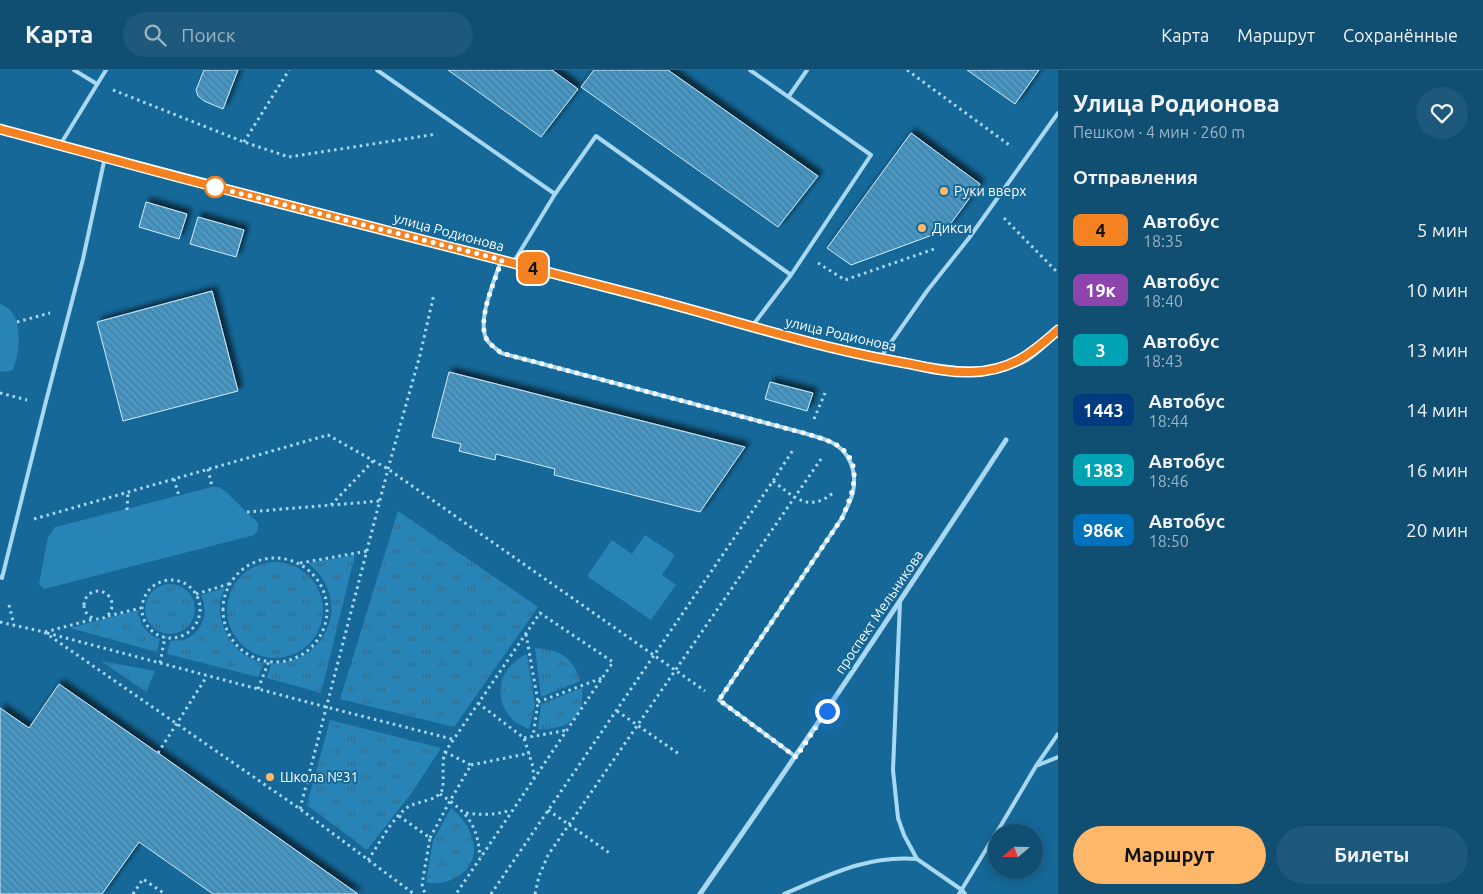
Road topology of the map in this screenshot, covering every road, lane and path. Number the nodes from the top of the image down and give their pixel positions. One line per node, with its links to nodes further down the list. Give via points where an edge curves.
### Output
1 (74, 70): 8 (lane)
2 (106, 70): 8 (lane)
3 (289, 70): 13 (path)
4 (377, 70): 12 (lane)
5 (750, 70): 9 (lane)
6 (807, 70): 9 (lane)
7 (907, 70): 16 (path)
8 (97, 84): 13 (path); 14 (lane)
9 (789, 96): 20 (lane, via 871,155)
10 (1058, 113): 16 (lane)
11 (0, 129): 14 (street, улица Родионова)
12 (462, 130): 13 (path, via 289,157); 17 (lane)
13 (244, 142)
14 (60, 145): 15 (street, улица Родионова)
15 (105, 156): 21 (street, улица Родионова); 26 (lane)
16 (1026, 157): 18 (lane)
17 (555, 194): 22 (lane); 24 (lane, via 596,136)
18 (991, 206): 19 (lane); 23 (path)
19 (969, 238): 20 (path, via 845,280); 30 (lane)
20 (805, 254): 24 (lane)
21 (502, 260): 22 (street, улица Родионова); 75 (lane, via 486,308 483,329 487,340 501,353 804,433 832,442 850,460 855,474 853,493 842,518)
22 (513, 263): 28 (street, улица Родионова)
23 (1058, 273)
24 (791, 275): 28 (lane)
25 (434, 294): 40 (path)
26 (70, 307): 27 (path); 33 (lane)
27 (17, 322)
28 (752, 326): 30 (street, улица Родионова)
29 (1058, 330): 30 (street, улица Родионова, via 1023,359 991,370 955,371)
30 (880, 358)
31 (0, 393): 33 (path)
32 (825, 393): 34 (path)
33 (45, 405): 52 (lane)
34 (813, 419)
35 (1006, 440): 58 (street, проспект Мельникова)
36 (802, 453): 42 (path, via 793,450)
37 (373, 461): 39 (path, via 328,435); 40 (path); 49 (path)
38 (829, 463): 47 (path, via 821,459)
39 (208, 469): 41 (path); 43 (path)
40 (388, 470): 48 (path); 68 (path)
41 (174, 478): 45 (path); 46 (path)
42 (773, 481): 47 (path); 68 (path)
43 (212, 487)
44 (837, 490): 47 (path, via 807,503)
45 (128, 492): 50 (path); 52 (path)
46 (179, 496)
47 (794, 498): 71 (path)
48 (380, 501): 49 (path); 53 (path)
49 (331, 505): 51 (path)
50 (127, 510)
51 (247, 512)
52 (17, 524): 55 (lane)
53 (368, 551): 54 (path); 78 (path)
54 (298, 564): 56 (path, via 277,558 262,560 249,565); 69 (path, via 316,577 323,590 327,604 322,633 302,654 288,660)
55 (0, 578)
56 (232, 582): 57 (path); 69 (path, via 224,600 227,630 246,653)
57 (196, 594): 60 (path, via 182,581 163,580 148,590); 67 (path, via 200,603 197,623 182,636)
58 (900, 602): 91 (street, проспект Мельникова); 109 (lane, via 893,770 898,818)
59 (9, 605): 64 (path)
60 (141, 608): 61 (path); 67 (path, via 146,626 153,633)
61 (104, 617): 62 (path); 62 (path, via 112,607 110,598 103,592 94,591 86,597 84,606 87,614)
62 (95, 619): 65 (path)
63 (0, 622): 64 (path)
64 (14, 625): 65 (path)
65 (44, 632): 70 (path); 80 (path)
66 (526, 633): 73 (path, via 540,613 613,662); 76 (path); 77 (path)
67 (165, 637): 70 (path)
68 (654, 655): 71 (path); 79 (path)
69 (269, 661): 74 (path)
70 (160, 663): 72 (path)
71 (676, 670): 75 (path); 81 (path)
72 (208, 676): 74 (path); 80 (path)
73 (602, 678): 76 (path); 82 (path)
74 (258, 689): 78 (path)
75 (719, 700): 91 (lane)
76 (538, 702): 84 (path)
77 (478, 703): 85 (path); 86 (path)
78 (326, 707): 86 (path); 98 (path)
79 (617, 711): 81 (path); 100 (path)
80 (177, 724): 88 (path); 98 (path)
81 (638, 726): 90 (path); 103 (path)
82 (568, 730): 84 (path); 95 (path)
83 (1058, 734): 94 (lane)
84 (533, 737): 85 (path)
85 (524, 738): 89 (path)
86 (452, 739): 87 (path)
87 (445, 752): 93 (path); 96 (path)
88 (158, 753)
89 (530, 753): 93 (path); 95 (path)
90 (679, 754)
91 (796, 757): 119 (street, проспект Мельникова)
92 (1058, 757): 94 (lane)
93 (471, 765): 97 (path)
94 (1036, 766): 104 (lane)
95 (534, 780): 99 (path)
96 (440, 794): 97 (path); 102 (path, via 413,805)
97 (450, 801): 101 (path); 105 (path)
98 (300, 809): 110 (path)
99 (512, 810): 101 (path, via 498,814); 108 (path)
100 (548, 810): 103 (path); 117 (path)
101 (465, 813): 108 (path, via 479,841)
102 (399, 816): 105 (path); 110 (path)
103 (570, 824): 107 (path); 118 (path, via 548,855)
104 (1001, 824)
105 (430, 838): 115 (path, via 422,884)
106 (988, 848): 111 (lane)
107 (611, 854)
108 (480, 858): 116 (path)
109 (917, 859): 111 (lane); 120 (lane, via 883,859 845,868)
110 (368, 860): 114 (path)
111 (964, 892): 121 (lane)
112 (133, 894): 113 (path, via 143,879)
113 (165, 894)
114 (414, 894)
115 (425, 894)
116 (456, 894)
117 (492, 894)
118 (535, 894)
119 (700, 894)
120 (784, 894)
121 (959, 894)

